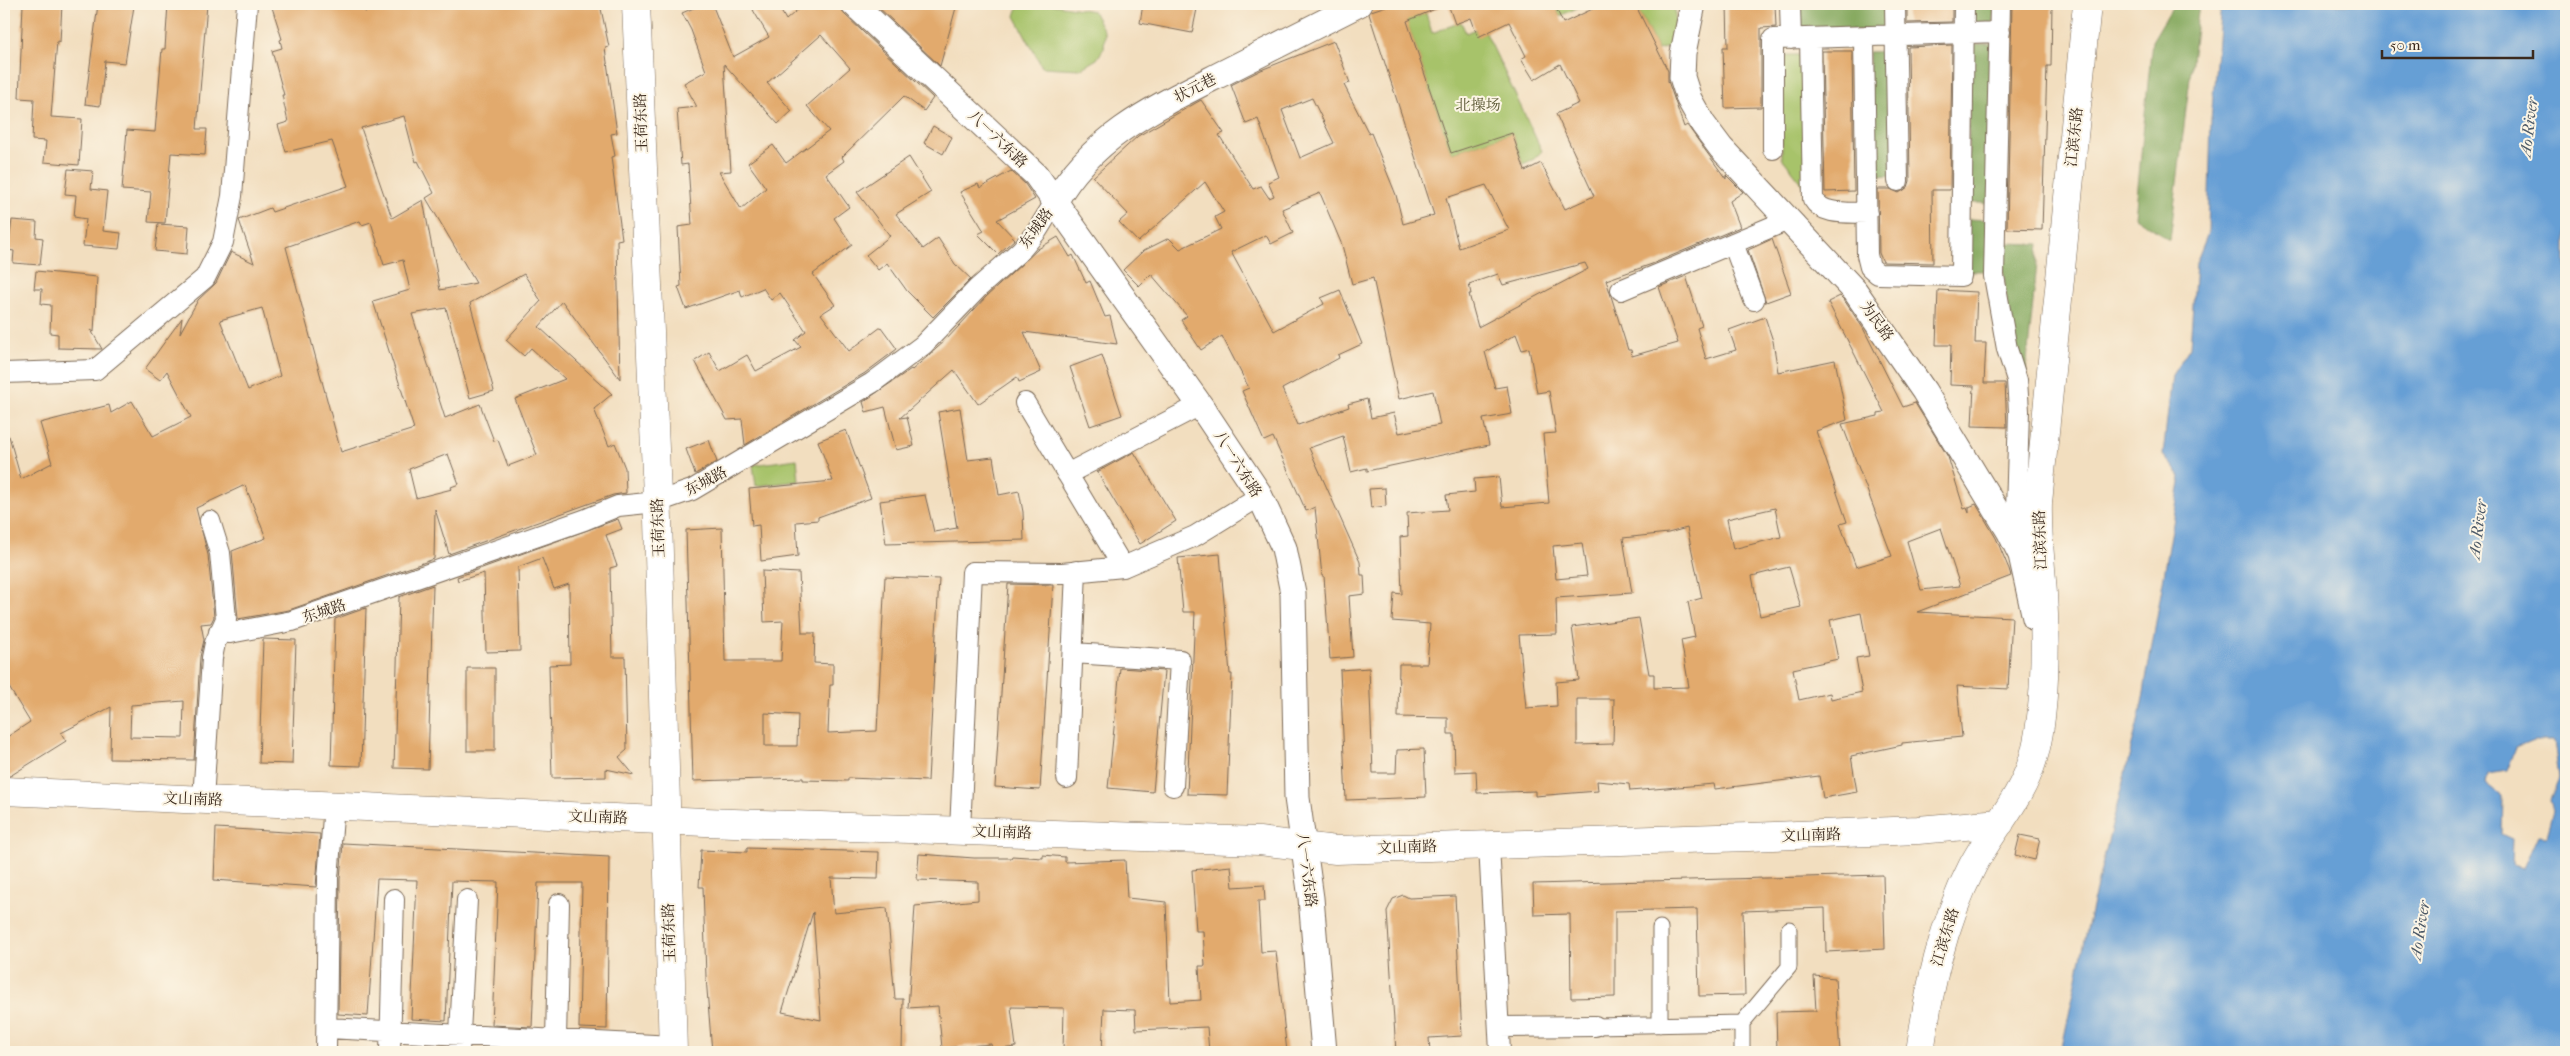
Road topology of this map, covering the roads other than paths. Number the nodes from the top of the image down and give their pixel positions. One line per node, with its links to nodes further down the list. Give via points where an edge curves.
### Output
1 (248, 4): 28 (street, via 232,196 223,242 205,278 95,370)
2 (636, 4): 33 (main road, 玉荷东路)
3 (854, 4): 18 (street, 八一六东路)
4 (1360, 4): 17 (street, 状元巷, via 1155,107 1103,143)
5 (1692, 4): 24 (street, 为民路, via 1682,69 1689,99 1702,124 1721,148)
6 (1790, 4): 15 (street)
7 (1895, 4): 13 (street)
8 (1964, 4): 12 (street)
9 (2000, 4): 11 (street)
10 (2087, 4): 40 (main road, 江滨东路, via 2038,503)
11 (2000, 32): 12 (street); 22 (street)
12 (1964, 33): 13 (street); 21 (street)
13 (1895, 36): 14 (street); 19 (street)
14 (1864, 37): 15 (street); 23 (street)
15 (1800, 38): 16 (street, via 1773,39); 23 (street, via 1813,199 1825,210)
16 (1773, 149)
17 (1076, 169): 18 (street); 20 (street, 状元巷)
18 (1036, 175): 20 (street, 八一六东路)
19 (1898, 181)
20 (1055, 202): 30 (street, 八一六东路); 33 (street, 东城路, via 1030,241 908,358 851,397 692,490)
21 (1962, 211): 22 (street); 23 (street, via 1961,276 1878,274 1870,267 1867,255)
22 (1994, 212): 35 (street, via 1994,276 2007,349 2017,380)
23 (1867, 213)
24 (1788, 220): 25 (street); 35 (street, 为民路, via 1847,280 1897,349)
25 (1733, 243): 26 (street); 27 (street)
26 (1621, 290)
27 (1754, 300)
28 (4, 373)
29 (1025, 403): 31 (street)
30 (1200, 405): 31 (street); 32 (street, 八一六东路)
31 (1068, 474): 36 (street)
32 (1260, 496): 36 (street, via 1195,536); 50 (street, 八一六东路, via 1284,548 1293,593 1297,798)
33 (657, 502): 38 (street, 东城路, via 618,506 292,621); 46 (main road, 玉荷东路)
34 (210, 521): 38 (street, via 220,552 226,619)
35 (2015, 544): 40 (street, 为民路, via 2028,580)
36 (1124, 567): 37 (street)
37 (1076, 571): 39 (street); 48 (street, via 972,572)
38 (220, 632): 44 (street, via 212,658)
39 (1072, 653): 41 (street); 42 (street, via 1180,660)
40 (2043, 667): 47 (main road, 江滨东路, via 2034,758 2025,783)
41 (1067, 778)
42 (1172, 786)
43 (4, 791): 44 (main road, 文山南路)
44 (203, 800): 45 (main road, 文山南路)
45 (334, 805): 46 (main road, 文山南路); 60 (street, via 328,878)
46 (665, 820): 48 (main road, 文山南路); 65 (main road, 玉荷东路)
47 (2000, 823): 49 (main road, 文山南路, via 1749,838); 71 (main road, 江滨东路, via 1972,866 1948,923 1930,991)
48 (960, 830): 50 (main road, 文山南路, via 1259,841)
49 (1489, 845): 50 (main road, 文山南路, via 1336,850); 59 (street)
50 (1304, 846): 68 (street, 八一六东路)
51 (394, 899): 61 (street)
52 (467, 900): 63 (street)
53 (559, 904): 62 (street)
54 (1660, 928): 57 (street)
55 (1789, 929): 56 (street, via 1789,967)
56 (1742, 1023): 57 (street); 70 (street)
57 (1660, 1025): 58 (street)
58 (1594, 1026): 59 (street)
59 (1499, 1027): 69 (street)
60 (327, 1028): 61 (street); 66 (street)
61 (390, 1032): 63 (street); 67 (street)
62 (556, 1040): 64 (street); 65 (street)
63 (459, 1044): 64 (street)
64 (527, 1045)
65 (673, 1049)
66 (326, 1052)
67 (390, 1052)
68 (1324, 1052)
69 (1500, 1052)
70 (1742, 1052)
71 (1920, 1052)

